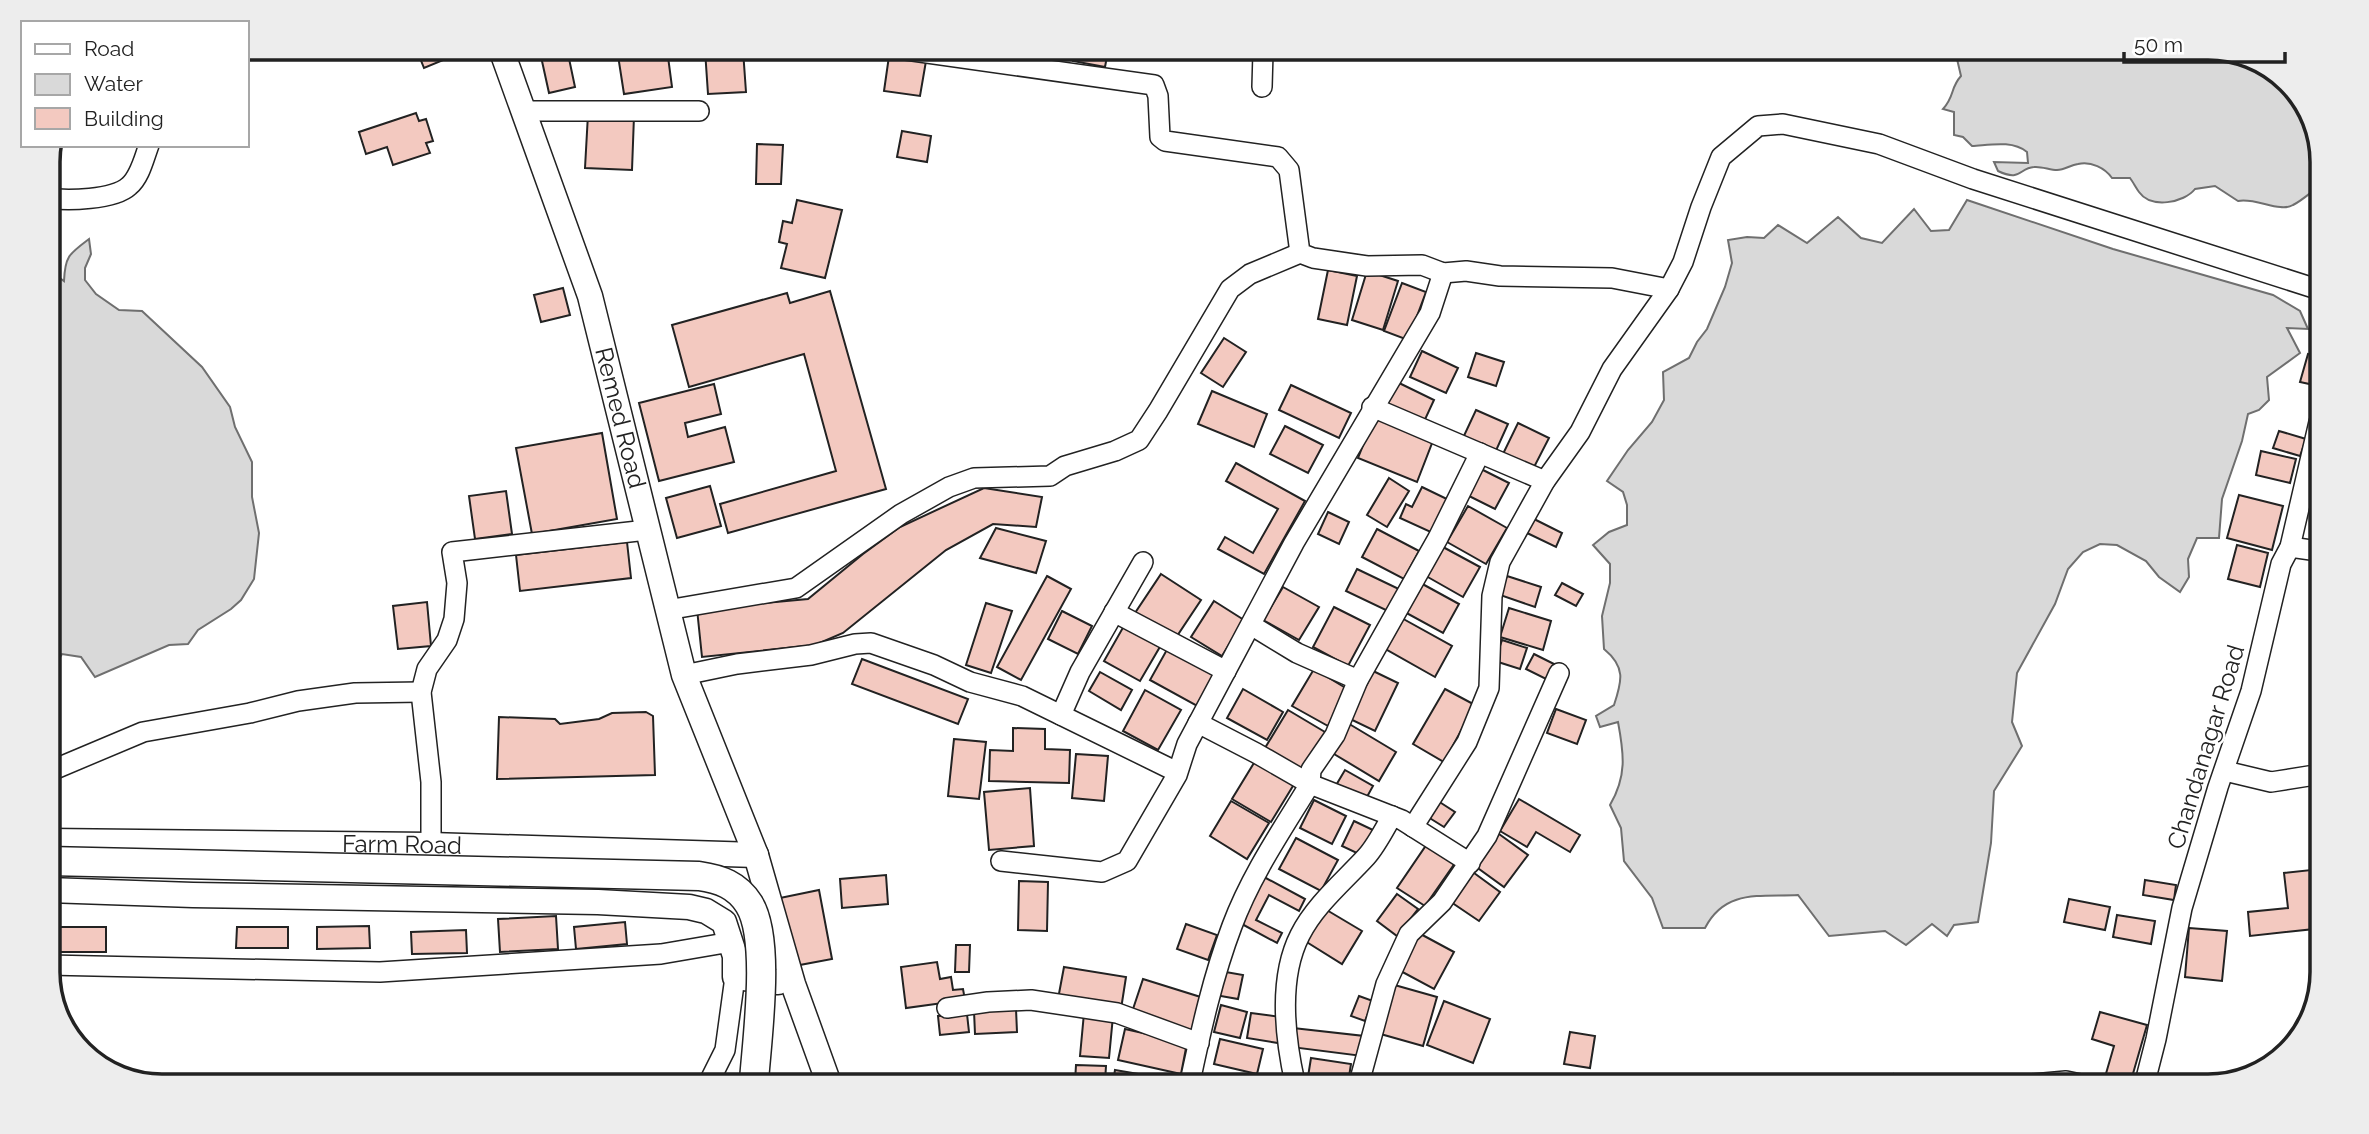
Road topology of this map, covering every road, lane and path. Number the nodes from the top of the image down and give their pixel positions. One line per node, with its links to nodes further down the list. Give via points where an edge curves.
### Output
1 (504, 59): 5 (street, Remed Road)
2 (970, 59): 9 (street, via 1154,85 1160,137 1165,141 1278,157 1290,170)
3 (1263, 59): 4 (street)
4 (1262, 87)
5 (524, 111): 6 (street); 17 (street, Remed Road, via 590,296)
6 (699, 111)
7 (148, 147): 8 (street, via 129,187 89,199)
8 (60, 200)
9 (1300, 253): 10 (street, via 1367,266 1422,265); 21 (street, via 1251,274 1230,289 1139,440 1065,466 1050,476 974,478 949,487 901,514 796,588)
10 (1443, 273): 12 (street, via 1612,278); 13 (street, via 1430,313)
11 (2309, 287): 12 (street, via 1973,179 1879,144 1783,124 1758,126 1721,157)
12 (1669, 289): 16 (street, via 1612,369 1580,432)
13 (1372, 407): 14 (street); 23 (street)
14 (1480, 453): 16 (street); 27 (street)
15 (2309, 463): 18 (street, Chandanagar Road)
16 (1545, 481): 37 (street, via 1500,562 1492,596 1489,688 1468,742)
17 (647, 530): 21 (street, Remed Road); 28 (street, via 453,552 457,583 454,619 447,640 427,669)
18 (2290, 547): 19 (street); 32 (street, Chandanagar Road, via 2281,564 2251,691)
19 (2309, 550)
20 (1143, 562): 22 (street)
21 (667, 610): 26 (street, Remed Road)
22 (1114, 612): 24 (street); 29 (street)
23 (1251, 625): 24 (street); 27 (street, via 1297,653)
24 (1226, 671): 30 (street)
25 (1559, 673): 43 (street, via 1487,836)
26 (684, 675): 29 (street, via 871,643 970,682 1022,696); 40 (street, Remed Road)
27 (1358, 680): 35 (street, via 1335,735 1311,770)
28 (421, 692): 31 (street, via 355,693 298,701 143,732); 39 (street, via 431,782)
29 (1061, 715): 33 (street)
30 (1198, 723): 33 (street); 35 (street)
31 (60, 767)
32 (2225, 771): 34 (street, via 2271,782); 57 (street, Chandanagar Road, via 2182,908)
33 (1177, 772): 42 (street, via 1127,861 1102,872)
34 (2310, 776)
35 (1310, 784): 36 (street); 50 (street, via 1258,869 1232,925)
36 (1392, 816): 37 (street); 55 (street, via 1368,855 1333,889 1300,935 1285,979)
37 (1413, 827): 43 (street)
38 (60, 841): 39 (street, Farm Road)
39 (431, 845): 40 (street, Farm Road)
40 (756, 855): 48 (street, Remed Road)
41 (60, 861): 52 (main road, bridge, via 723,880 749,903 758,924)
42 (1001, 861)
43 (1470, 863): 56 (street, via 1442,902 1409,934 1385,984)
44 (60, 890): 45 (street, via 689,906 716,915 724,922)
45 (731, 942): 46 (street, via 661,954 380,972); 47 (street)
46 (60, 965)
47 (735, 977): 48 (street); 51 (street, via 725,1050)
48 (793, 984): 53 (street, Remed Road)
49 (947, 1008): 50 (street, via 1031,1000 1117,1013)
50 (1199, 1043): 54 (street)
51 (713, 1074)
52 (754, 1074)
53 (825, 1074)
54 (1192, 1074)
55 (1293, 1074)
56 (1361, 1074)
57 (2147, 1074)

